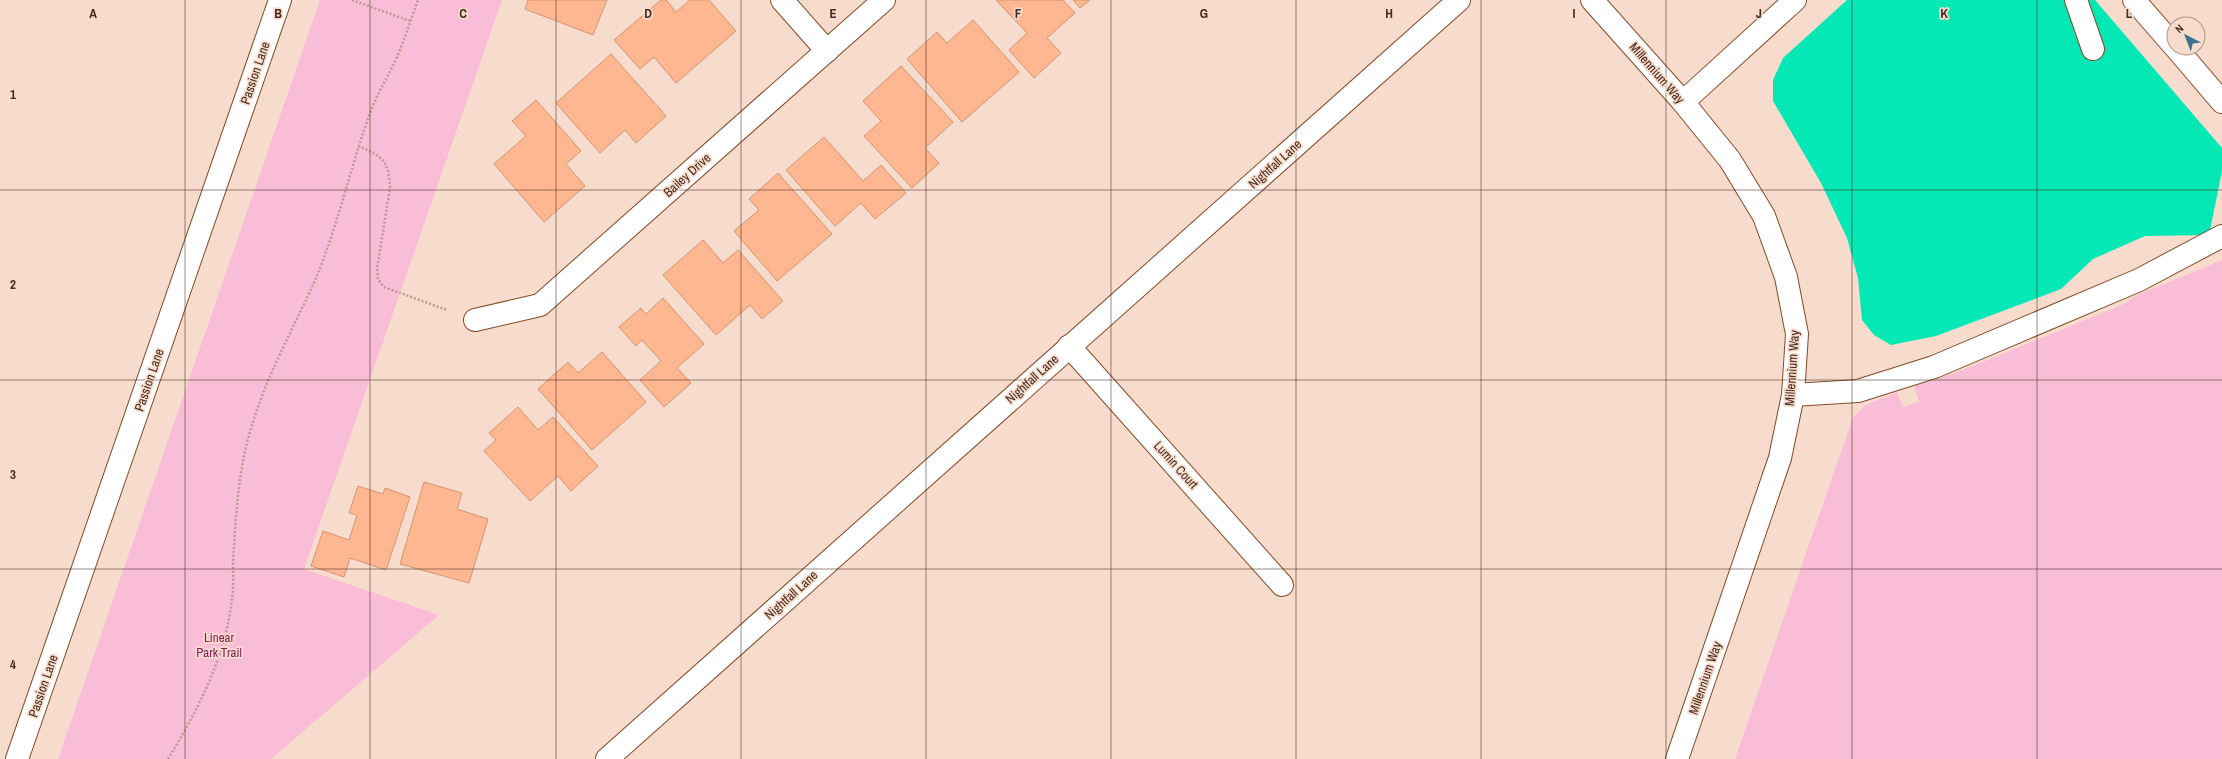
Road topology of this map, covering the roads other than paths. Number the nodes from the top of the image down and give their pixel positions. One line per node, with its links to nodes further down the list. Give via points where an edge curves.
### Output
1 (280, 0): 20 (street, Passion Lane)
2 (782, 0): 11 (street)
3 (884, 0): 11 (street, Bailey Drive)
4 (1459, 0): 17 (street, Nightfall Lane)
5 (1592, 0): 13 (street, Millennium Way)
6 (1794, 0): 13 (street)
7 (2076, 0): 10 (street)
8 (2134, 0): 9 (street)
9 (2166, 37)
10 (2093, 49)
11 (827, 51): 16 (street, Bailey Drive, via 540,305)
12 (2183, 56): 14 (street)
13 (1683, 102): 18 (street, Millennium Way, via 1730,160 1764,216 1786,277 1797,334)
14 (2222, 102)
15 (2222, 236): 18 (street, via 2139,280 1934,367 1858,391)
16 (475, 320)
17 (1069, 346): 19 (street, Lumin Court); 21 (street, Nightfall Lane)
18 (1793, 395): 22 (street, Millennium Way, via 1780,458)
19 (1282, 585)
20 (17, 759)
21 (607, 759)
22 (1677, 759)

